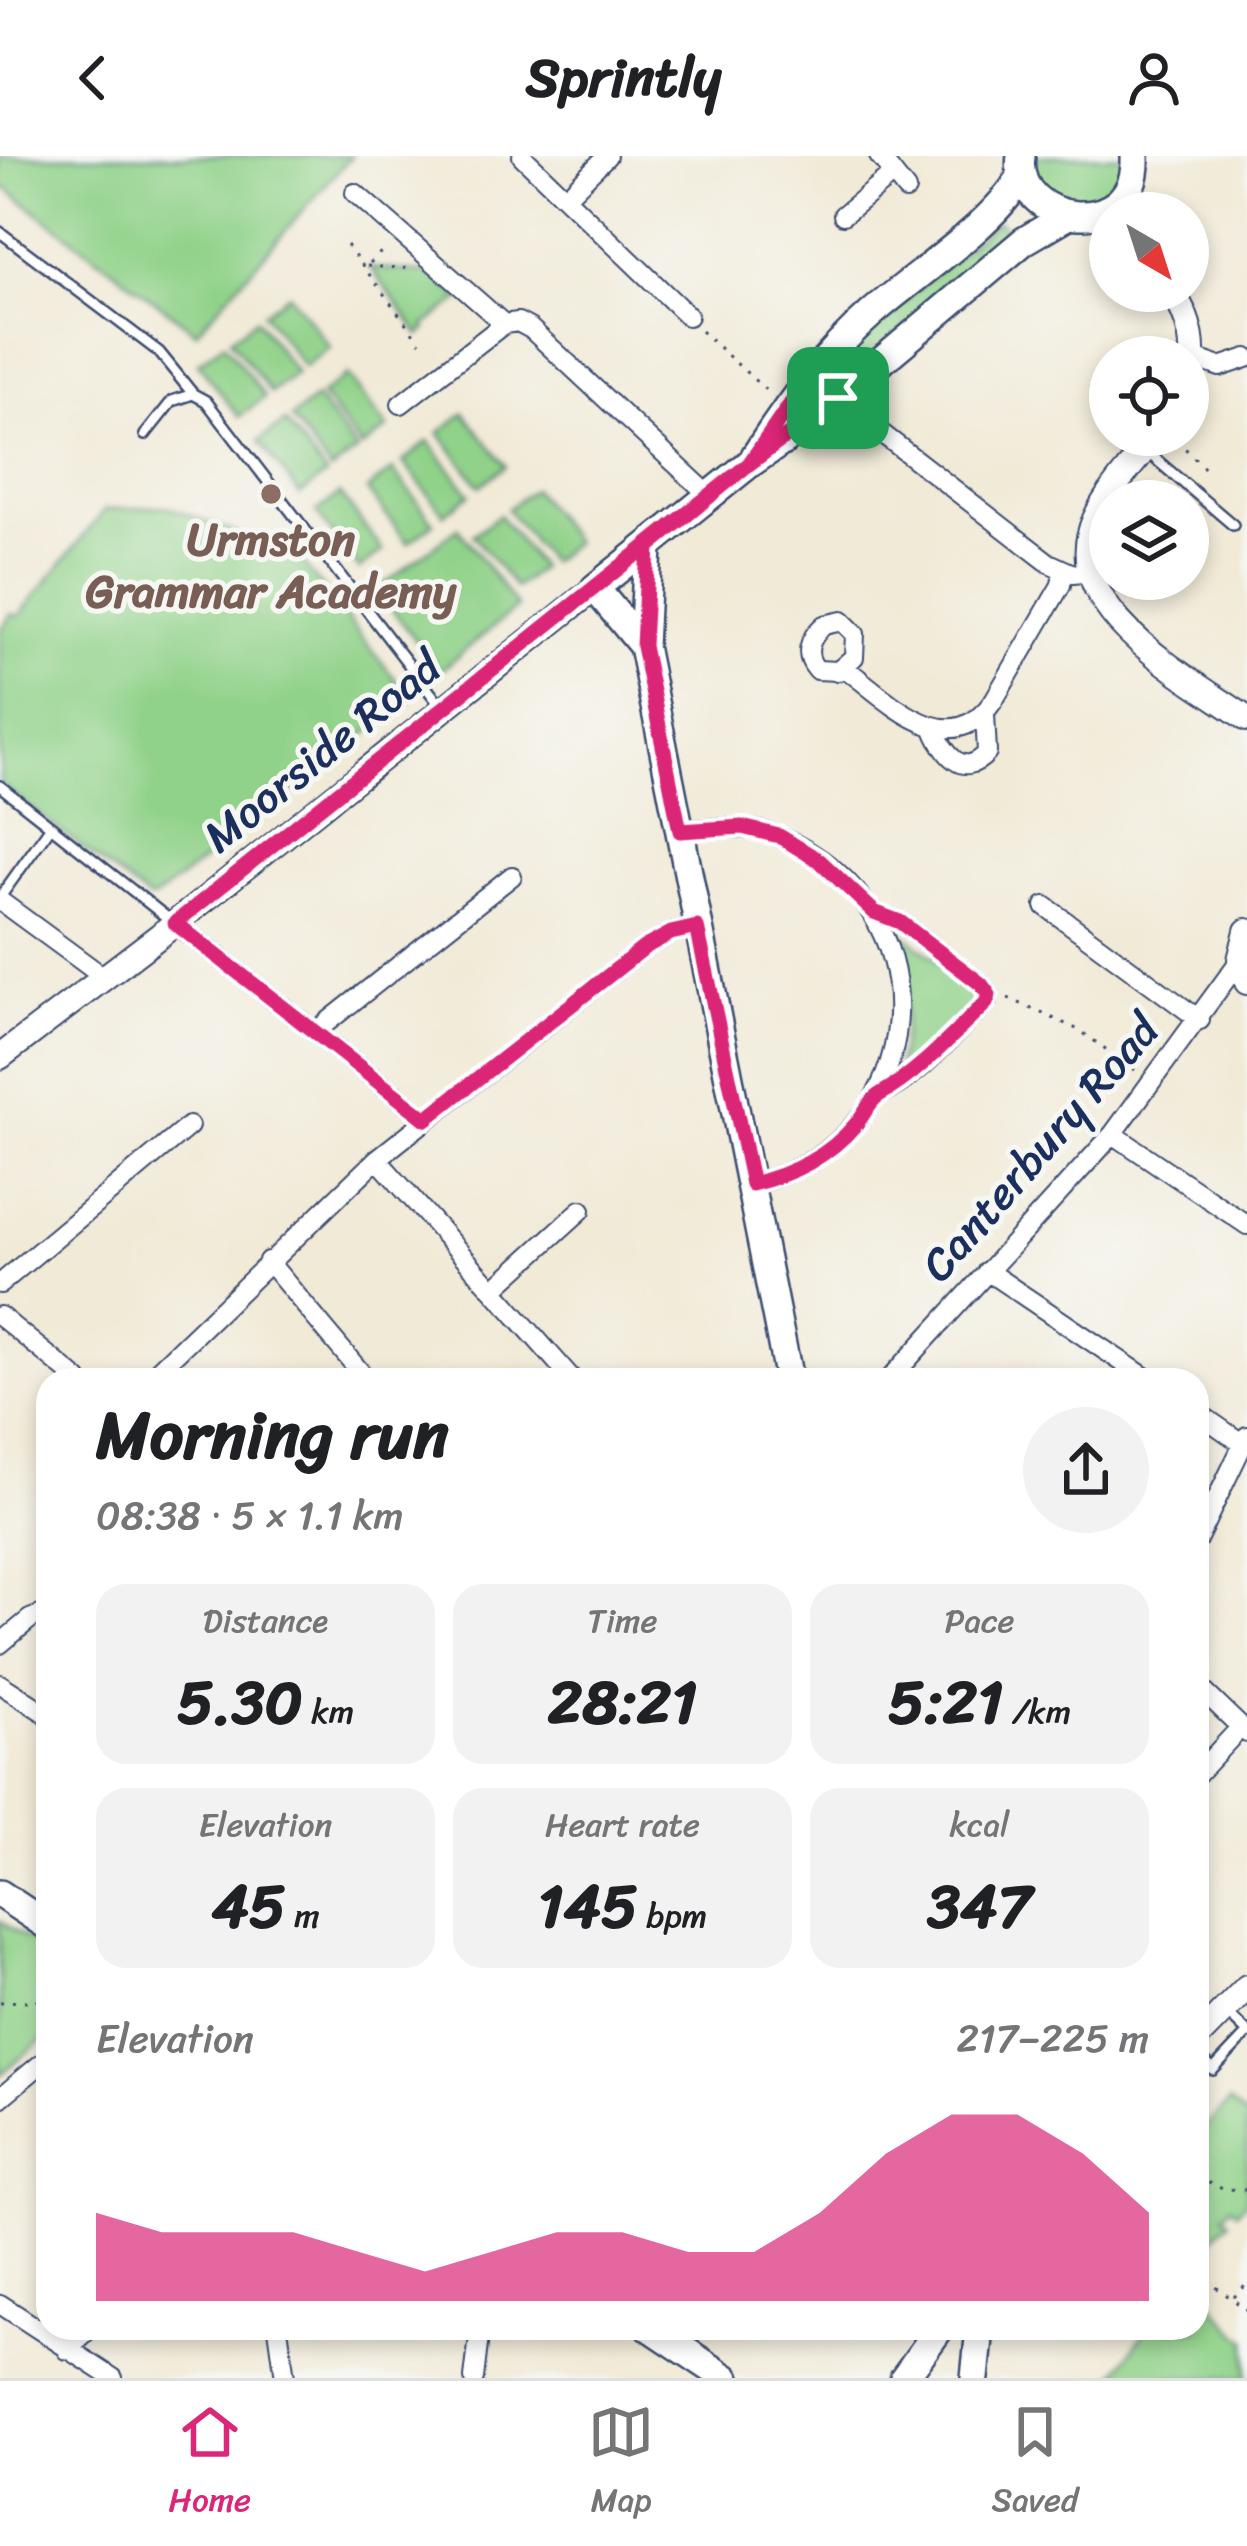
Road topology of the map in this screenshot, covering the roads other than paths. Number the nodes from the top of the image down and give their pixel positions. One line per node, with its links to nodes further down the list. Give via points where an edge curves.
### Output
1 (522, 156): 8 (street)
2 (607, 156): 8 (street)
3 (878, 156): 5 (street)
4 (1019, 163): 10 (main road, via 1043,204); 17 (main road, Moorside Road, via 992,212)
5 (893, 174): 6 (street); 9 (street)
6 (907, 190)
7 (356, 193): 14 (street)
8 (566, 197): 13 (street)
9 (843, 215)
10 (1089, 216)
11 (1089, 218): 19 (main road, Moorside Road, via 1024,241)
12 (0, 232): 18 (lane, via 159,352)
13 (688, 316)
14 (504, 324): 20 (street); 24 (street, via 531,328)
15 (1247, 358): 16 (street)
16 (1209, 368)
17 (809, 377): 19 (street); 23 (main road, Moorside Road)
18 (193, 394): 21 (lane, via 172,401); 33 (lane)
19 (838, 398): 23 (main road, Moorside Road); 27 (street)
20 (401, 404)
21 (146, 435)
22 (1163, 456): 25 (lane)
23 (749, 464): 24 (main road, Moorside Road)
24 (710, 497): 26 (main road, Moorside Road)
25 (1234, 525)
26 (648, 547): 29 (main road, Moorside Road); 31 (main road)
27 (1056, 567): 28 (street); 34 (street, via 1060,585)
28 (1089, 572)
29 (595, 589): 31 (main road); 33 (street, Moorside Road)
30 (1102, 600): 35 (street, via 1130,633)
31 (643, 646): 39 (main road)
32 (845, 668): 36 (street)
33 (443, 709): 44 (street, Moorside Road)
34 (985, 714): 36 (street); 36 (street, via 987,753 970,765 950,758)
35 (1247, 719)
36 (934, 729)
37 (0, 786): 38 (lane)
38 (51, 826): 41 (lane); 44 (lane)
39 (680, 831): 43 (street, via 742,827 779,836 820,861); 45 (main road)
40 (512, 876): 50 (street)
41 (0, 899): 48 (street)
42 (1045, 906): 49 (street)
43 (874, 912): 52 (street, via 899,1014); 52 (street, via 900,922 989,995 910,1075)
44 (175, 923): 48 (street, Moorside Road); 50 (street)
45 (697, 927): 53 (street, via 645,947); 57 (main road)
46 (1247, 931): 47 (street)
47 (1244, 971): 49 (street, Canterbury Road)
48 (104, 978): 51 (street, Moorside Road)
49 (1200, 1020): 55 (street, Canterbury Road)
50 (316, 1031): 53 (street)
51 (0, 1057)
52 (876, 1095): 57 (street, via 812,1162)
53 (426, 1119): 56 (street)
54 (189, 1126): 62 (street)
55 (1113, 1134): 59 (street); 61 (street, Canterbury Road)
56 (377, 1159): 60 (street); 63 (street)
57 (752, 1184): 69 (main road)
58 (581, 1210): 63 (street)
59 (1247, 1225)
60 (268, 1261): 66 (street); 67 (street)
61 (987, 1271): 70 (street, Canterbury Road); 71 (street)
62 (0, 1284)
63 (494, 1289): 68 (street)
64 (0, 1316): 65 (street)
65 (63, 1368)
66 (160, 1368)
67 (357, 1368)
68 (563, 1368)
69 (787, 1368)
70 (900, 1368)
71 (1131, 1368)
72 (1209, 1419): 73 (street)
73 (1245, 1440): 74 (street)
74 (1209, 1515)
75 (36, 1617): 76 (street)
76 (0, 1644)
77 (0, 1684): 79 (street)
78 (1209, 1696): 80 (street)
79 (36, 1707)
80 (1244, 1730): 81 (street)
81 (1209, 1763)
82 (0, 1894): 83 (main road)
83 (36, 1918)
84 (1247, 1988): 85 (street)
85 (1224, 2010): 86 (street); 87 (lane)
86 (1209, 2026)
87 (1247, 2033): 88 (lane)
88 (1209, 2066)
89 (36, 2068): 90 (street)
90 (0, 2098)
91 (0, 2304): 92 (street)
92 (36, 2328)
93 (53, 2340): 100 (street)
94 (78, 2340): 100 (street)
95 (280, 2340): 102 (street)
96 (479, 2340): 103 (street)
97 (669, 2340): 104 (main road)
98 (931, 2340): 105 (main road)
99 (979, 2340): 106 (main road)
100 (68, 2350): 101 (street)
101 (113, 2378)
102 (285, 2378)
103 (474, 2378)
104 (726, 2378)
105 (904, 2378)
106 (975, 2378)

